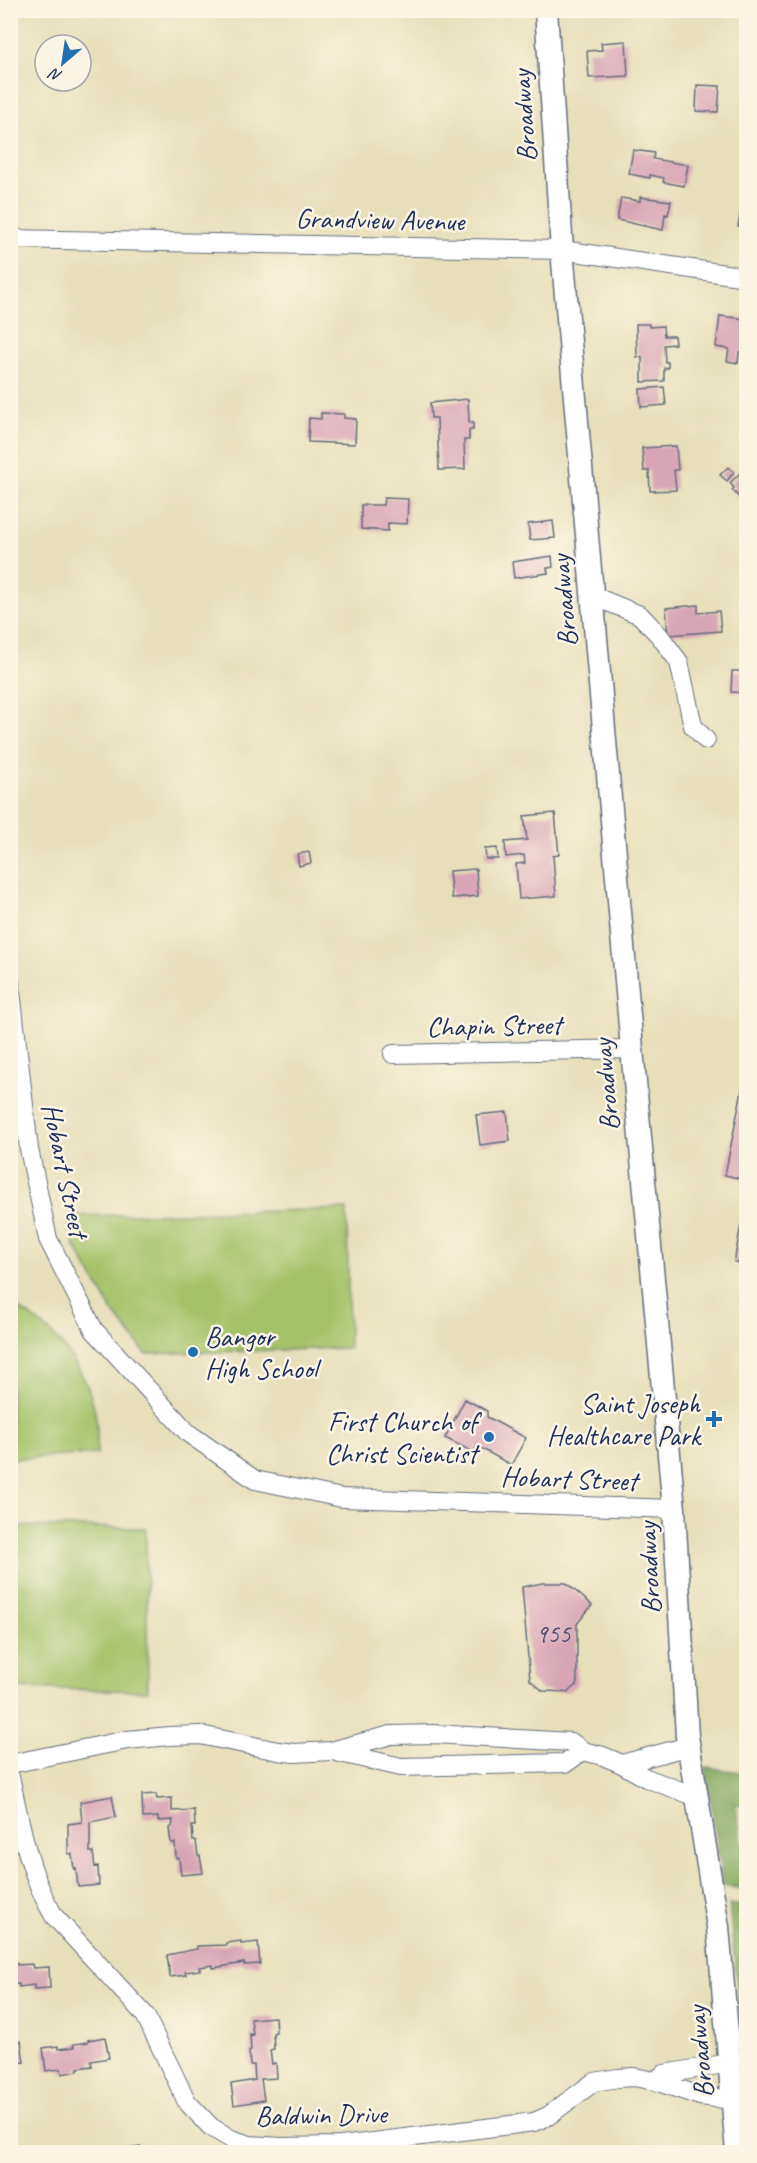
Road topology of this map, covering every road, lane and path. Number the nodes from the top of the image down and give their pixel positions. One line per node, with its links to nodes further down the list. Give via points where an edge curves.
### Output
1 (546, 10): 3 (main road, Broadway)
2 (10, 239): 3 (street, Grandview Avenue)
3 (562, 250): 4 (street, Grandview Avenue); 5 (main road, Broadway)
4 (747, 277)
5 (593, 596): 6 (street, via 640,615 659,635 679,662 693,726); 8 (main road, Broadway)
6 (706, 740)
7 (10, 982): 10 (street, Hobart Street, via 29,1149 48,1239 94,1330 188,1433 255,1480 342,1498)
8 (632, 1049): 9 (street, Chapin Street); 10 (main road, Broadway)
9 (393, 1054)
10 (674, 1509): 11 (main road, Broadway)
11 (689, 1746): 15 (street); 17 (main road, Broadway)
12 (331, 1751): 13 (street, via 391,1735 434,1734 571,1742); 13 (street, via 401,1767 566,1763); 14 (street, via 278,1751 200,1735 170,1736 127,1740)
13 (583, 1751): 15 (street)
14 (10, 1764)
15 (622, 1764): 17 (street, via 646,1778)
16 (10, 1777): 19 (street, Baldwin Drive, via 29,1861 54,1916 145,2015 187,2102 211,2127 231,2139 281,2147 341,2146 510,2126 548,2116 594,2082 634,2077)
17 (697, 1797): 18 (main road, Broadway, via 718,1927)
18 (730, 2063): 19 (street, Baldwin Drive, via 664,2074); 20 (main road, Broadway)
19 (655, 2081): 20 (street, Baldwin Drive, via 700,2096)
20 (733, 2100): 21 (main road, Broadway)
21 (737, 2152)

